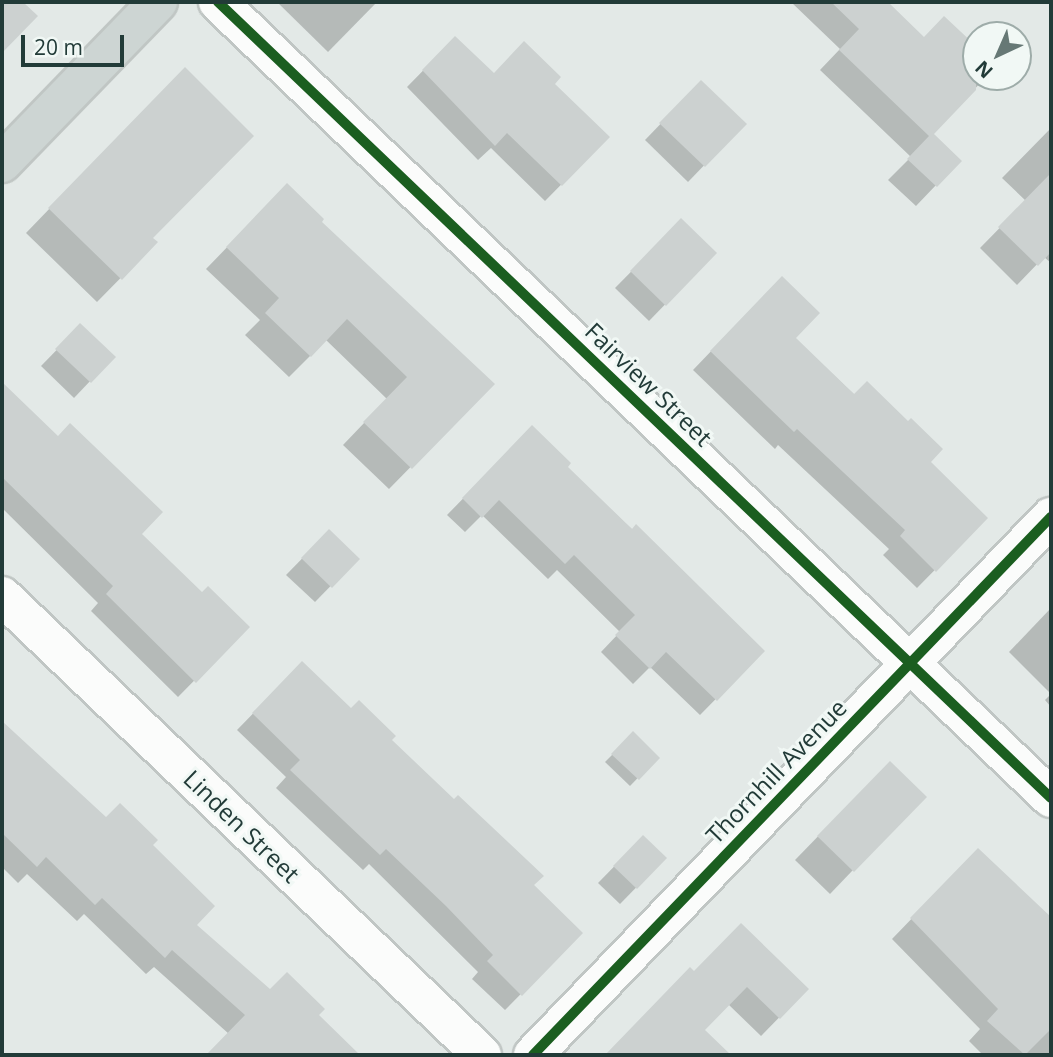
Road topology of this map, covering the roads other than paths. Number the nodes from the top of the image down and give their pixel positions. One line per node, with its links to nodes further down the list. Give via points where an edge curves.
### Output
1 (158, 2): 3 (main road)
2 (218, 2): 6 (street, Fairview Street)
3 (2, 163)
4 (1051, 517): 6 (street, Thornhill Avenue)
5 (2, 596): 8 (street, Linden Street)
6 (910, 661): 7 (street, Fairview Street); 9 (street, Thornhill Avenue)
7 (1051, 797)
8 (482, 1055)
9 (533, 1055)

